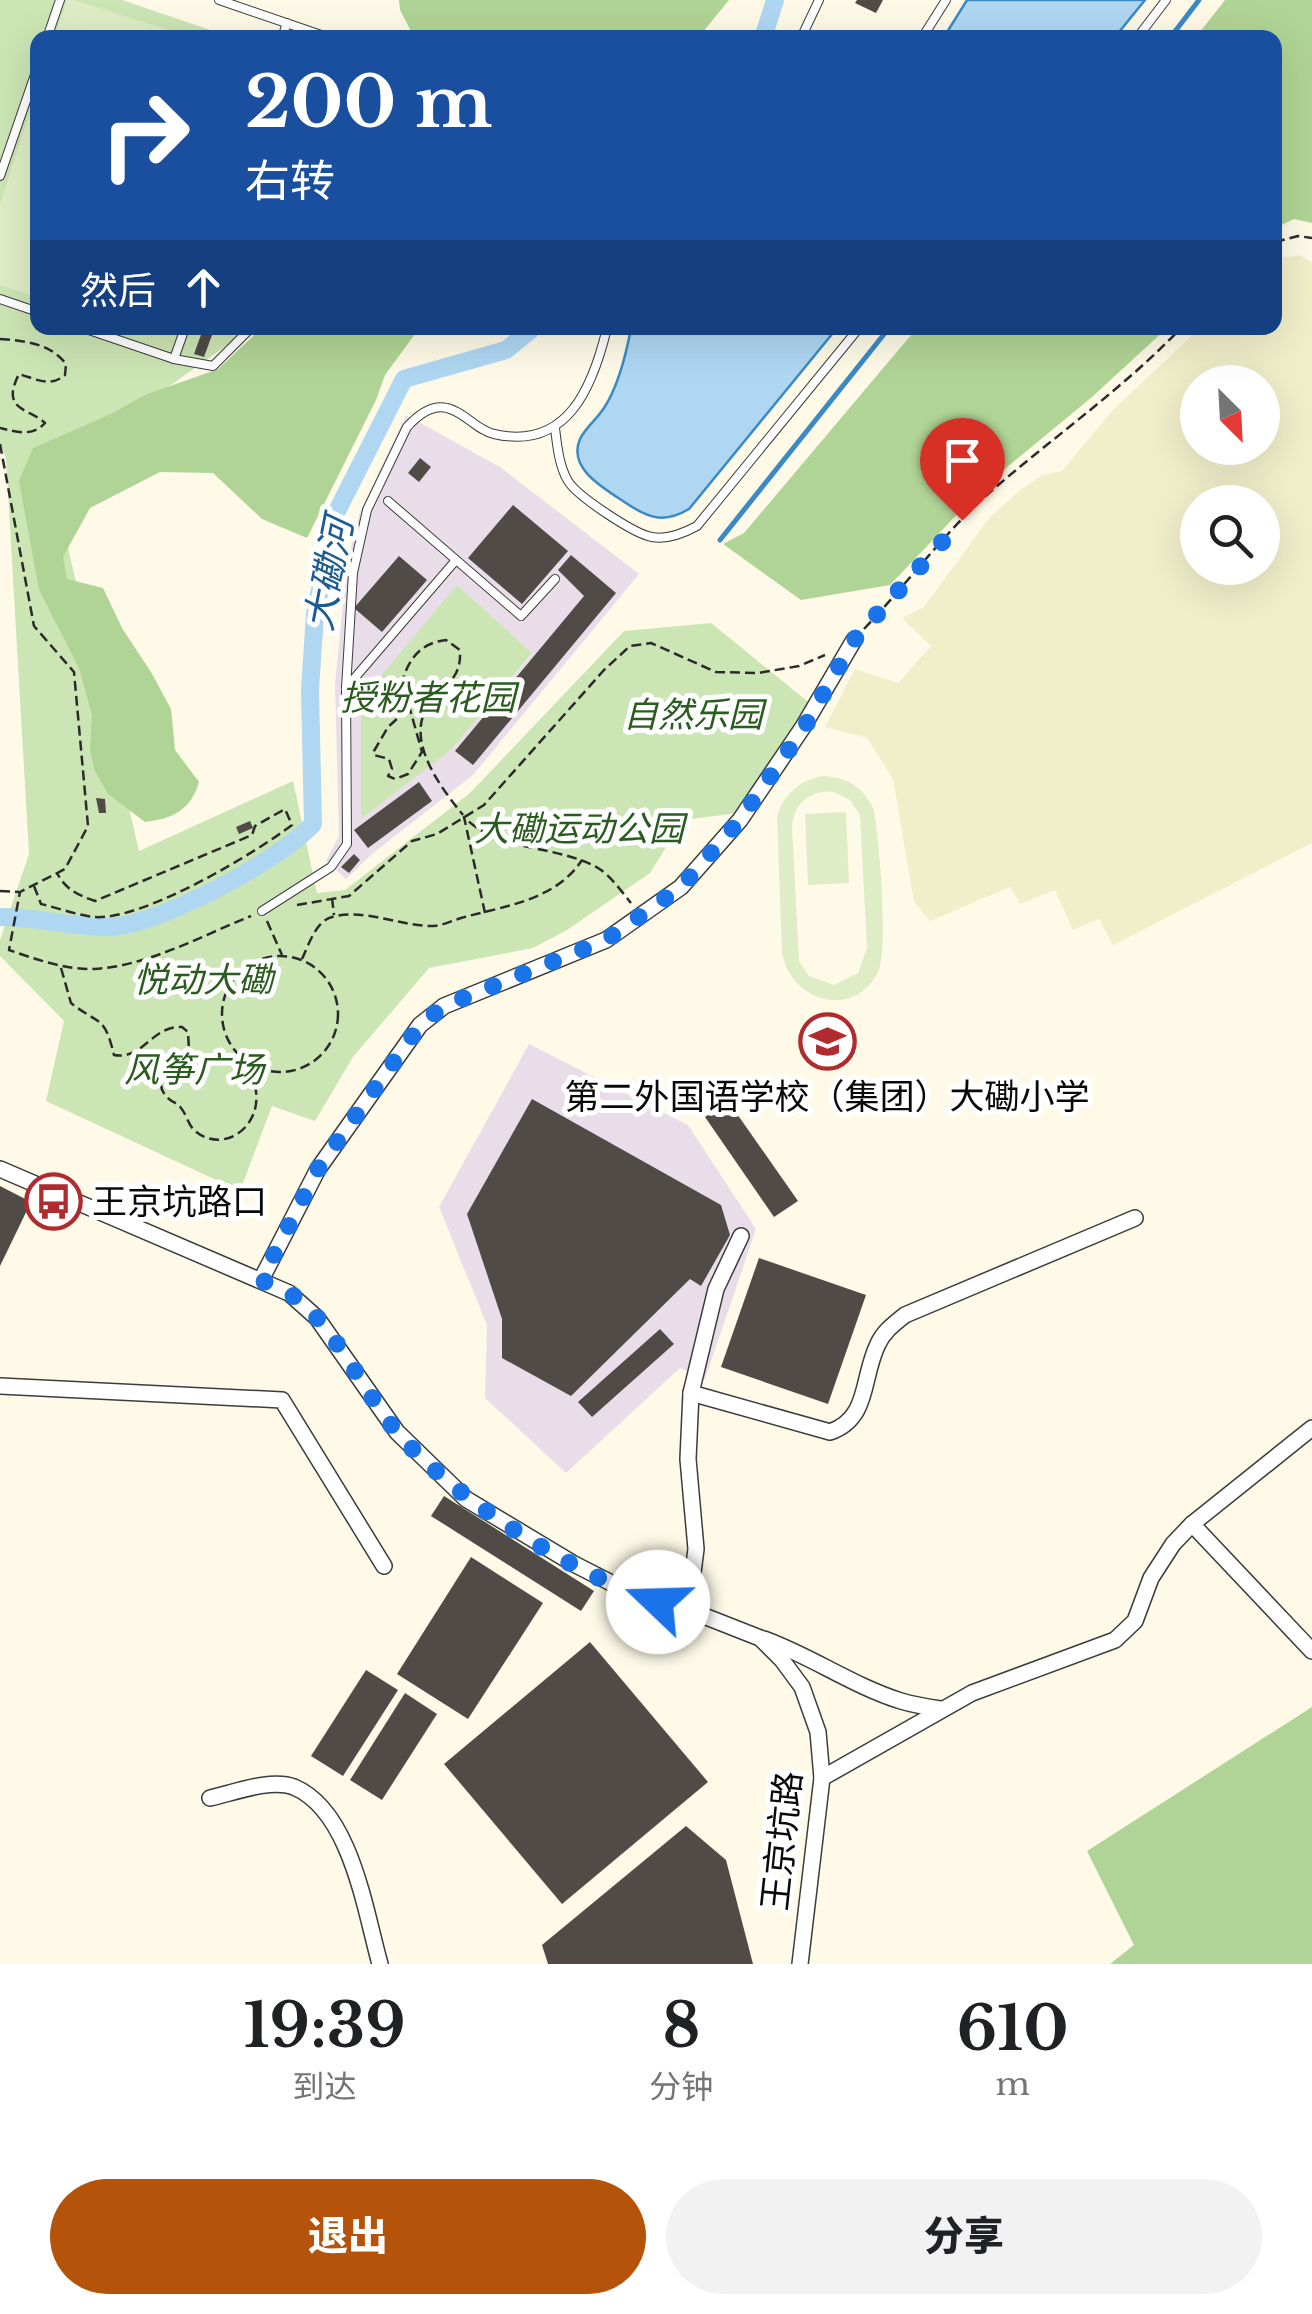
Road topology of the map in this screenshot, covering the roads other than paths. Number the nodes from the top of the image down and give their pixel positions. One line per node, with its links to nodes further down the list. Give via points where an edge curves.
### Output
1 (60, 0): 7 (lane)
2 (219, 0): 6 (lane)
3 (819, 0): 10 (lane)
4 (946, 0): 11 (lane)
5 (1166, 0): 12 (lane)
6 (287, 23): 8 (lane); 9 (lane)
7 (50, 30)
8 (285, 30)
9 (307, 30)
10 (805, 30)
11 (927, 30)
12 (1143, 30)
13 (30, 89): 14 (lane)
14 (0, 176)
15 (0, 299): 16 (lane)
16 (30, 309)
17 (104, 335): 22 (lane)
18 (183, 335): 22 (lane)
19 (244, 335): 22 (lane, via 213,366)
20 (604, 335): 23 (lane, via 580,402)
21 (853, 335): 23 (lane, via 697,526 678,534 644,534 577,493 564,472)
22 (174, 359)
23 (555, 428): 28 (lane, via 497,435 448,408 407,426 360,539)
24 (388, 502): 25 (lane)
25 (456, 560): 26 (lane, via 521,616); 28 (lane)
26 (555, 579)
27 (854, 640): 33 (street, via 740,820 681,887 606,940 444,1006 420,1025 318,1169)
28 (346, 688): 29 (lane, via 347,844 331,867)
29 (262, 911)
30 (0, 1169): 33 (street, 王京坑路)
31 (1134, 1218): 35 (street, via 905,1315 875,1349 847,1426 830,1432)
32 (742, 1236): 35 (street, via 716,1289)
33 (261, 1280): 39 (street, 王京坑路, via 317,1318 397,1432 466,1498 629,1592)
34 (0, 1386): 38 (street, via 282,1400)
35 (691, 1393): 39 (street, via 688,1459 696,1549)
36 (1312, 1428): 37 (street)
37 (1192, 1524): 41 (street); 42 (street, via 1151,1578 1135,1621 1114,1640)
38 (384, 1566)
39 (688, 1611): 40 (street, 王京坑路)
40 (760, 1638): 42 (street, via 901,1701); 43 (street, 王京坑路, via 802,1687 818,1732)
41 (1312, 1651)
42 (940, 1709): 43 (street)
43 (822, 1778): 46 (street, 王京坑路)
44 (210, 1798): 45 (street, via 292,1786 315,1802 350,1858)
45 (380, 1964)
46 (800, 1964)

